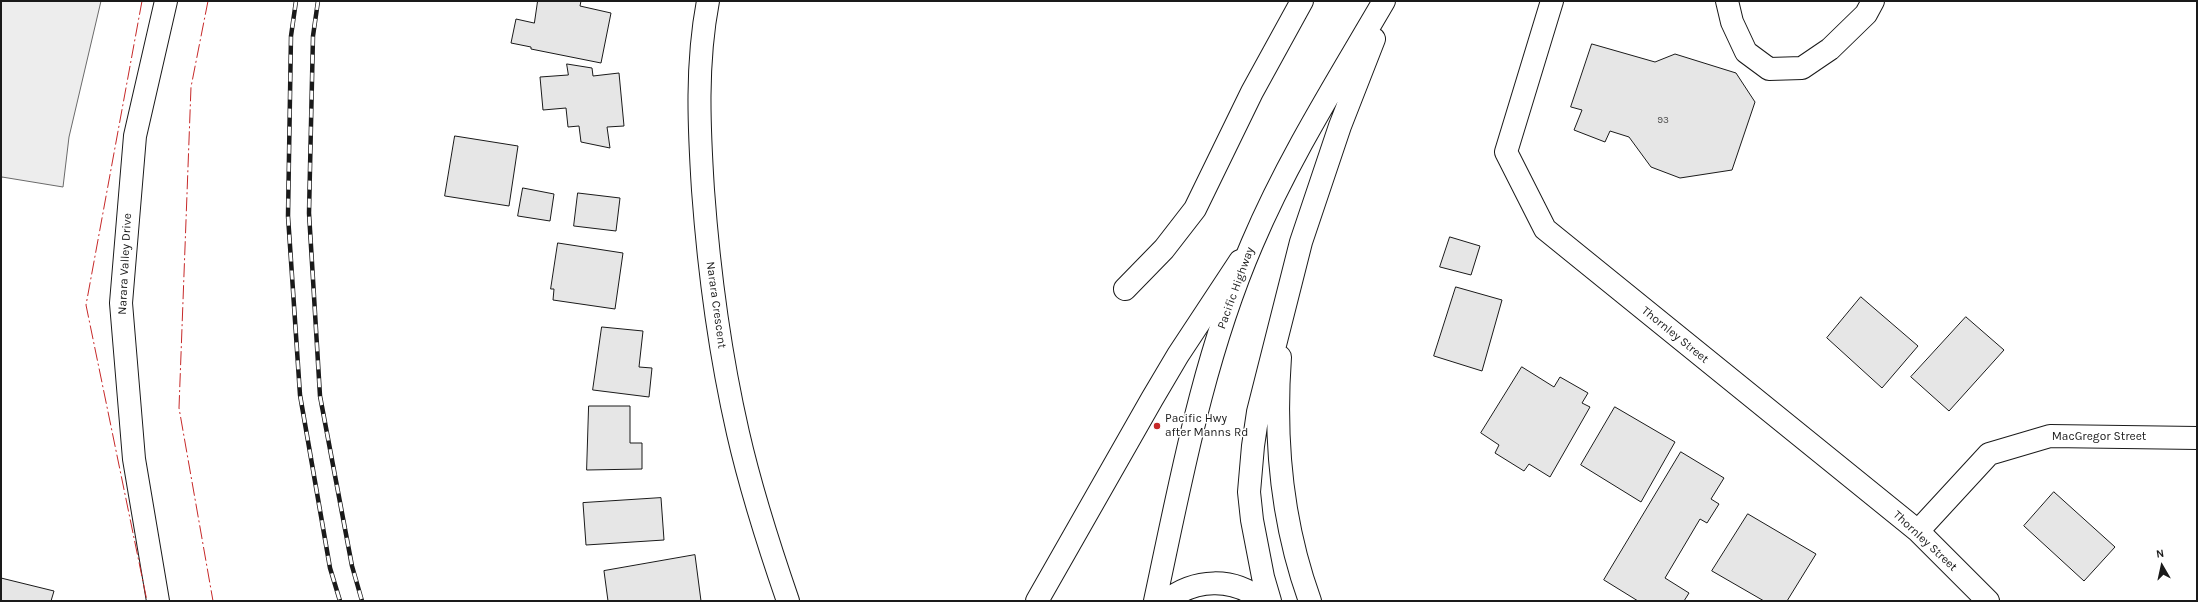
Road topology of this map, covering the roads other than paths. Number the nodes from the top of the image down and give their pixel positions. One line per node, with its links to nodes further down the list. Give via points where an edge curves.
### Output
1 (166, 1): 14 (main road, Narara Valley Drive, via 134,136 121,303 134,459)
2 (708, 1): 15 (main road, Narara Crescent, via 702,36 699,128 706,232 718,325 738,434 764,530)
3 (1302, 1): 10 (main road, via 1252,92 1195,209 1164,248)
4 (1384, 1): 9 (main road, Pacific Highway, via 1274,196)
5 (1389, 1): 11 (main road, via 1340,126 1301,242)
6 (1552, 1): 13 (main road, Thornley Street, via 1506,152 1544,229)
7 (1727, 1): 8 (main road, via 1732,22 1746,52 1770,68 1802,68 1830,49 1866,14)
8 (1873, 1)
9 (1252, 244): 16 (main road, via 1178,355); 17 (main road, Pacific Highway, via 1223,322 1196,412)
10 (1124, 289)
11 (1285, 306): 20 (main road, via 1258,412 1252,446 1249,492 1252,520); 21 (main road, via 1279,394 1282,483 1290,539)
12 (2197, 438): 13 (main road, MacGregor Street, via 2050,436 1989,454)
13 (1918, 531): 22 (main road, Thornley Street)
14 (158, 601)
15 (788, 601)
16 (1037, 601)
17 (1155, 601)
18 (1166, 601): 19 (main road, via 1187,588 1209,583 1242,588)
19 (1262, 601)
20 (1270, 601)
21 (1310, 601)
22 (1988, 601)

